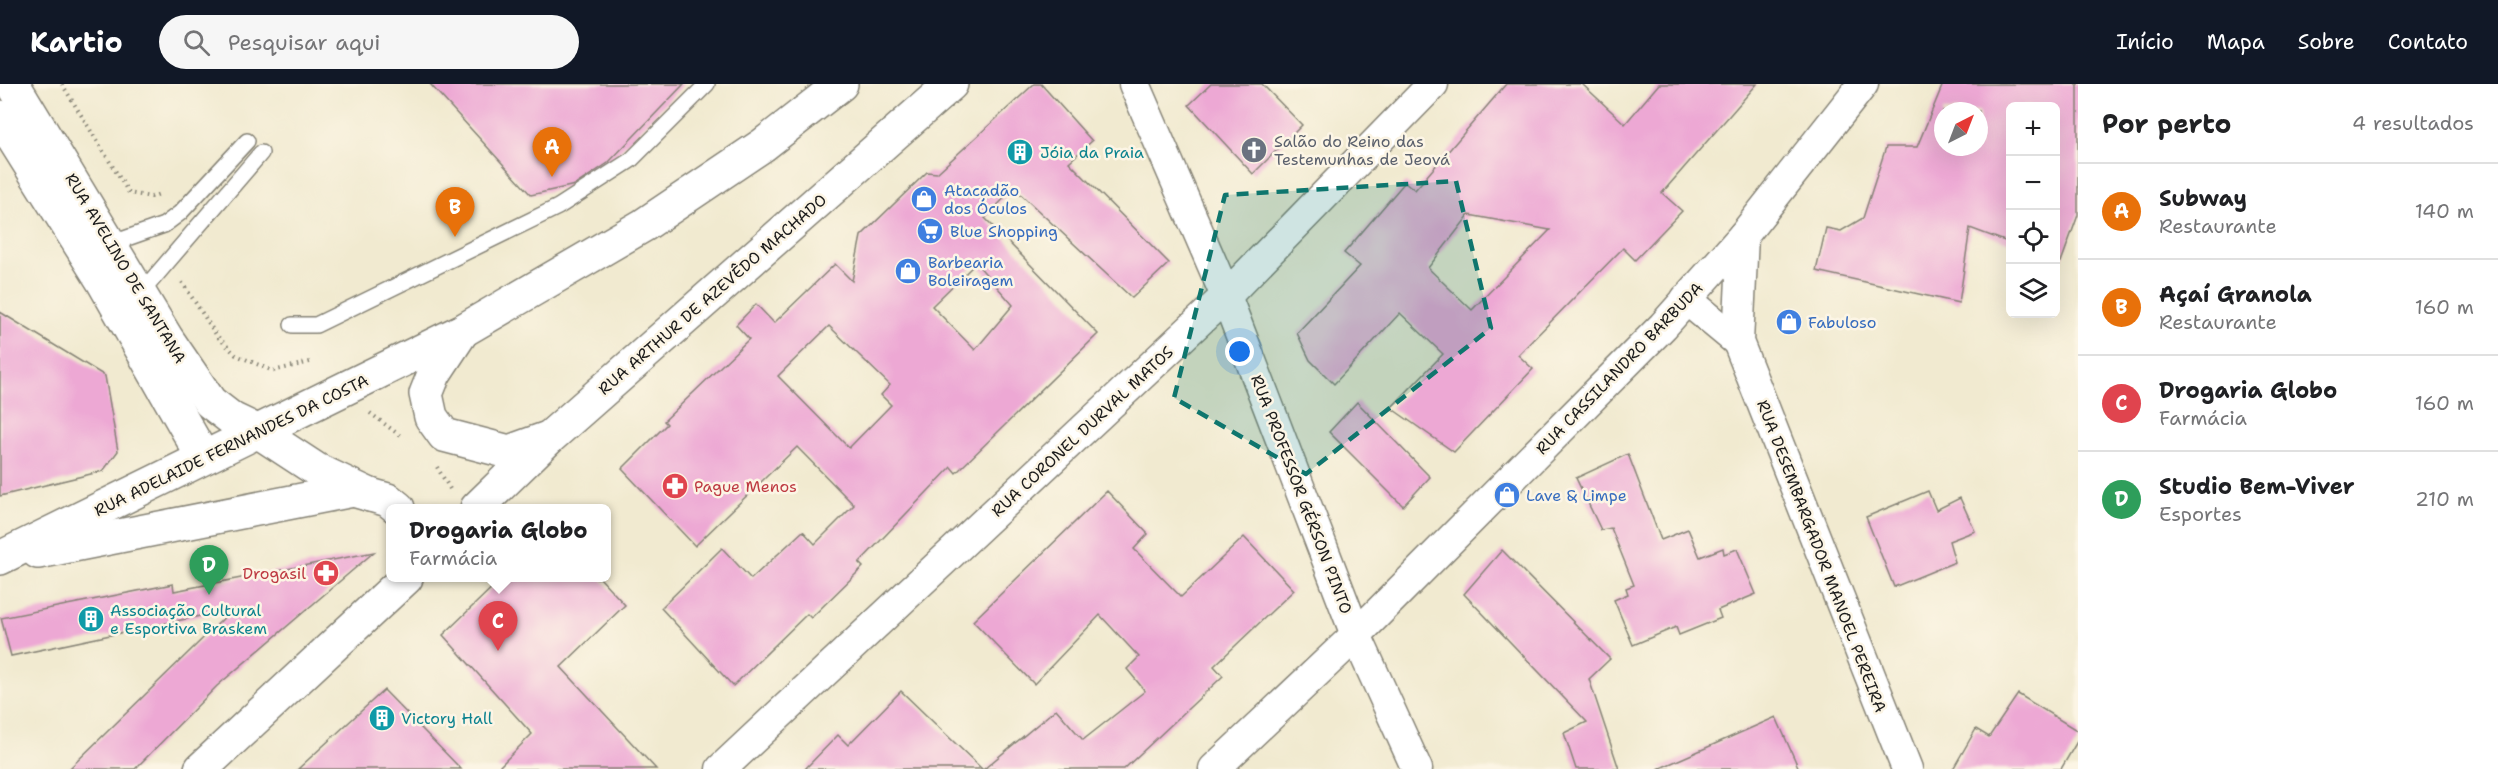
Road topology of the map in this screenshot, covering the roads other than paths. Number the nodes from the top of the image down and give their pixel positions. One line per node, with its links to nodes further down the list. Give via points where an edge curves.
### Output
1 (14, 84): 12 (street, RUA AVELINO DE SANTANA)
2 (707, 84): 16 (lane, via 631,160 558,207 316,325)
3 (951, 84): 20 (street, RUA ARTHUR DE AZEVÊDO MACHADO)
4 (1134, 84): 14 (street, RUA PROFESSOR GÉRSON PINTO)
5 (1433, 84): 14 (street, RUA CORONEL DURVAL MATOS)
6 (1863, 84): 11 (street, RUA CASSILANDRO BARBUDA)
7 (824, 93): 17 (street, via 763,145 644,225)
8 (0, 117): 21 (street, RUA AVELINO DE SANTANA, via 104,283)
9 (247, 141): 12 (lane, via 180,213 164,225)
10 (261, 153): 13 (lane)
11 (1743, 236): 15 (street, RUA CASSILANDRO BARBUDA); 18 (street, RUA DESEMBARGADOR MANOEL PEREIRA)
12 (110, 244): 13 (street, RUA AVELINO DE SANTANA)
13 (140, 294): 19 (street, RUA AVELINO DE SANTANA, via 210,402 232,419)
14 (1226, 296): 26 (street, RUA PROFESSOR GÉRSON PINTO); 28 (street, RUA CORONEL DURVAL MATOS)
15 (1686, 299): 18 (street, RUA DESEMBARGADOR MANOEL PEREIRA); 26 (street, RUA CASSILANDRO BARBUDA)
16 (292, 326)
17 (462, 332): 19 (street, RUA ADELAIDE FERNANDES DA COSTA); 20 (street, via 434,374 426,394 430,417 444,435 508,452)
18 (1738, 342): 31 (street, RUA DESEMBARGADOR MANOEL PEREIRA)
19 (259, 432): 21 (street, RUA ADELAIDE FERNANDES DA COSTA); 22 (street, RUA AVELINO DE SANTANA, via 317,470)
20 (549, 438): 23 (street, RUA ARTHUR DE AZEVÊDO MACHADO)
21 (203, 457): 24 (street, RUA ADELAIDE FERNANDES DA COSTA)
22 (384, 502): 24 (street, via 352,490)
23 (481, 504)
24 (0, 559)
25 (402, 582): 27 (street)
26 (1356, 635): 29 (street, RUA CASSILANDRO BARBUDA); 30 (street, RUA PROFESSOR GÉRSON PINTO)
27 (201, 769)
28 (721, 769)
29 (1214, 769)
30 (1417, 769)
31 (1907, 769)

